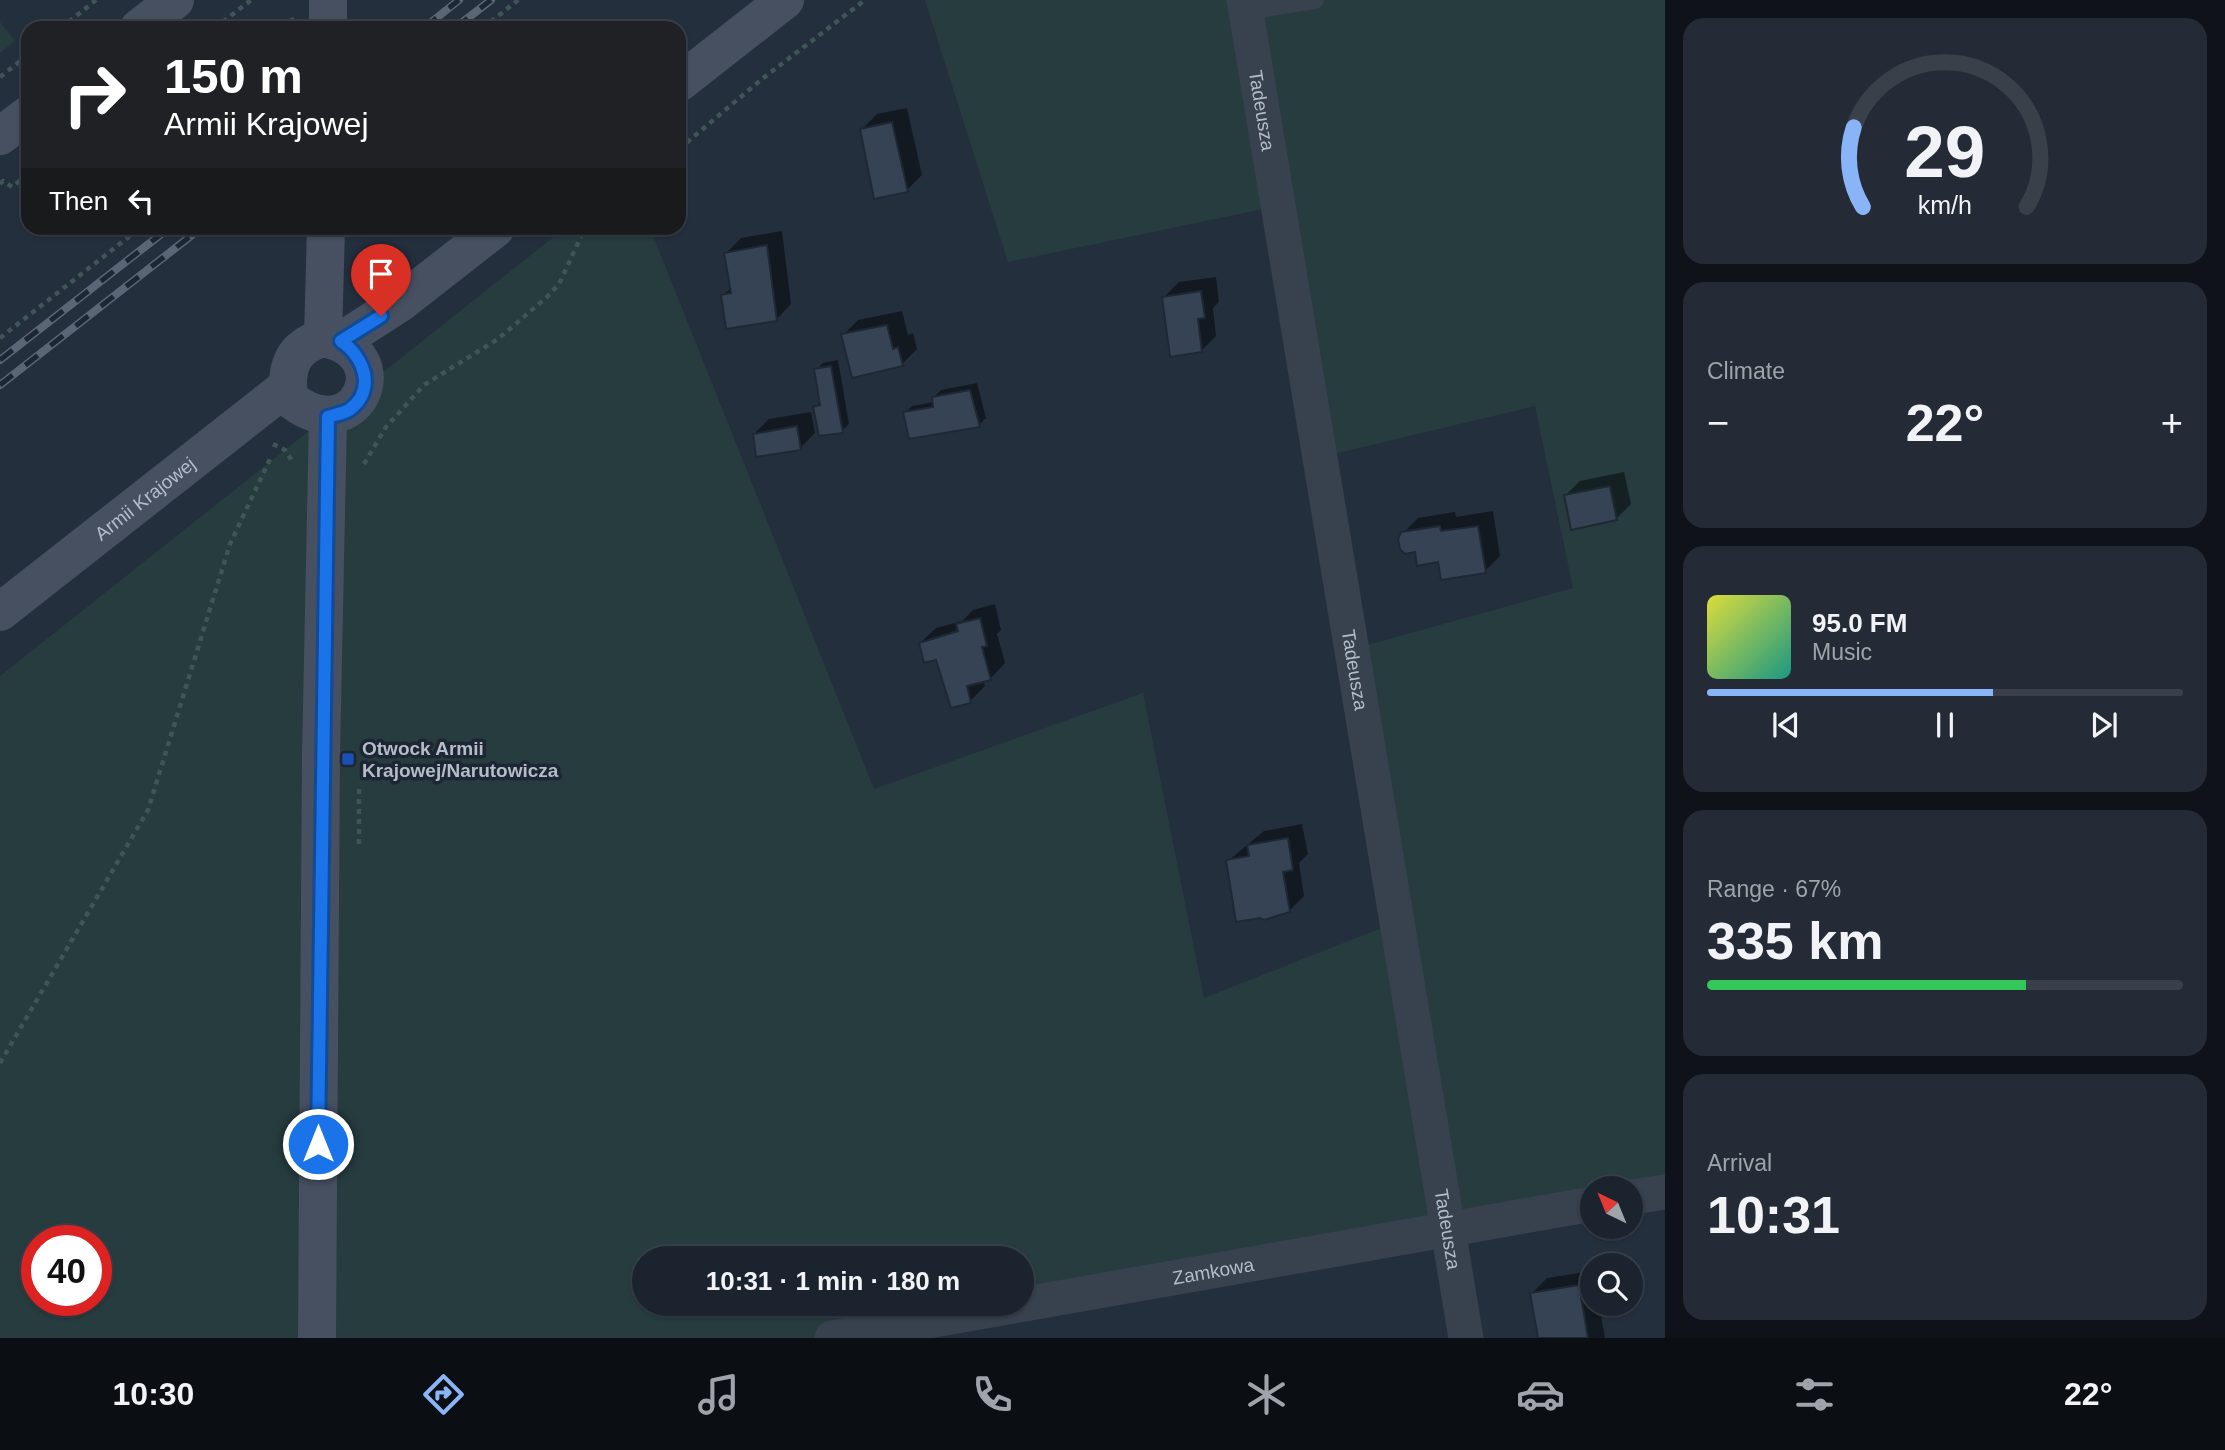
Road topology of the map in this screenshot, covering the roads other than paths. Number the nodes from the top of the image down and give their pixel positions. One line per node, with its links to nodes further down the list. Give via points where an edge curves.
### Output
1 (175, 0): 6 (street)
2 (328, 0): 7 (street)
3 (785, 0): 8 (street)
4 (1315, 0): 5 (lane)
5 (1245, 6): 20 (street, Tadeusza)
6 (148, 21)
7 (328, 21)
8 (686, 78)
9 (21, 120): 10 (street)
10 (0, 136)
11 (326, 235): 13 (street)
12 (487, 235): 13 (street, via 400,303)
13 (332, 339): 14 (street, via 307,342 295,353 288,368); 15 (street, via 357,352 365,370 363,392 349,410)
14 (288, 386): 15 (street, via 289,398 302,409); 16 (street, Armii Krajowej)
15 (328, 417): 21 (street)
16 (0, 612)
17 (1665, 1192): 18 (street)
18 (1643, 1195)
19 (1580, 1206): 20 (street, Zamkowa)
20 (1447, 1229): 22 (street, Zamkowa); 23 (street, Tadeusza)
21 (317, 1338)
22 (832, 1338)
23 (1466, 1338)

